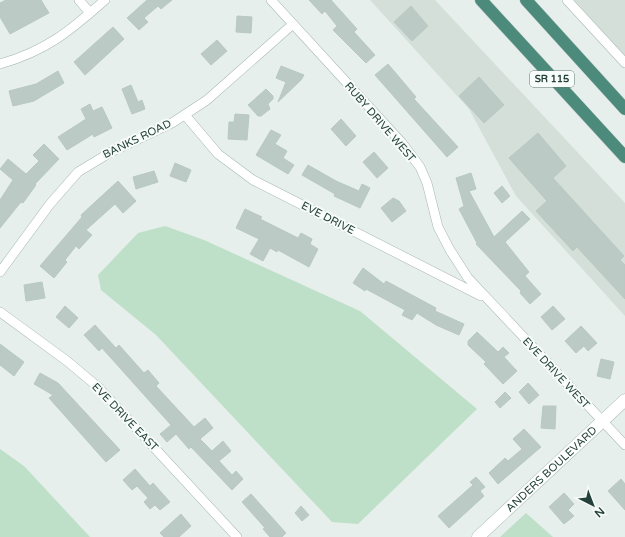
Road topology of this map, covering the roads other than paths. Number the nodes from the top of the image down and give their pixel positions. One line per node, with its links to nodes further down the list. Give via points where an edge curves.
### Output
1 (79, 0): 7 (street)
2 (105, 0): 7 (street)
3 (271, 0): 8 (street, RUBY DRIVE WEST)
4 (481, 0): 13 (highway, SR 115)
5 (526, 0): 11 (highway, SR 115)
6 (567, 0): 9 (street)
7 (90, 13): 10 (street, via 32,54)
8 (293, 24): 12 (street, BANKS ROAD, via 207,100); 15 (street, RUBY DRIVE WEST, via 414,158 427,183 438,227 468,278)
9 (625, 63)
10 (0, 64)
11 (625, 109)
12 (185, 115): 14 (street, BANKS ROAD, via 94,160 78,172 50,204); 15 (street, EVE DRIVE, via 218,154 253,180)
13 (625, 157)
14 (0, 272)
15 (487, 300): 18 (street, EVE DRIVE WEST)
16 (0, 312): 20 (street, EVE DRIVE EAST, via 68,361 98,387)
17 (625, 400): 18 (street, ANDERS BOULEVARD)
18 (602, 421): 19 (street, EVE DRIVE WEST); 21 (street, ANDERS BOULEVARD)
19 (625, 446)
20 (237, 537)
21 (478, 537)

